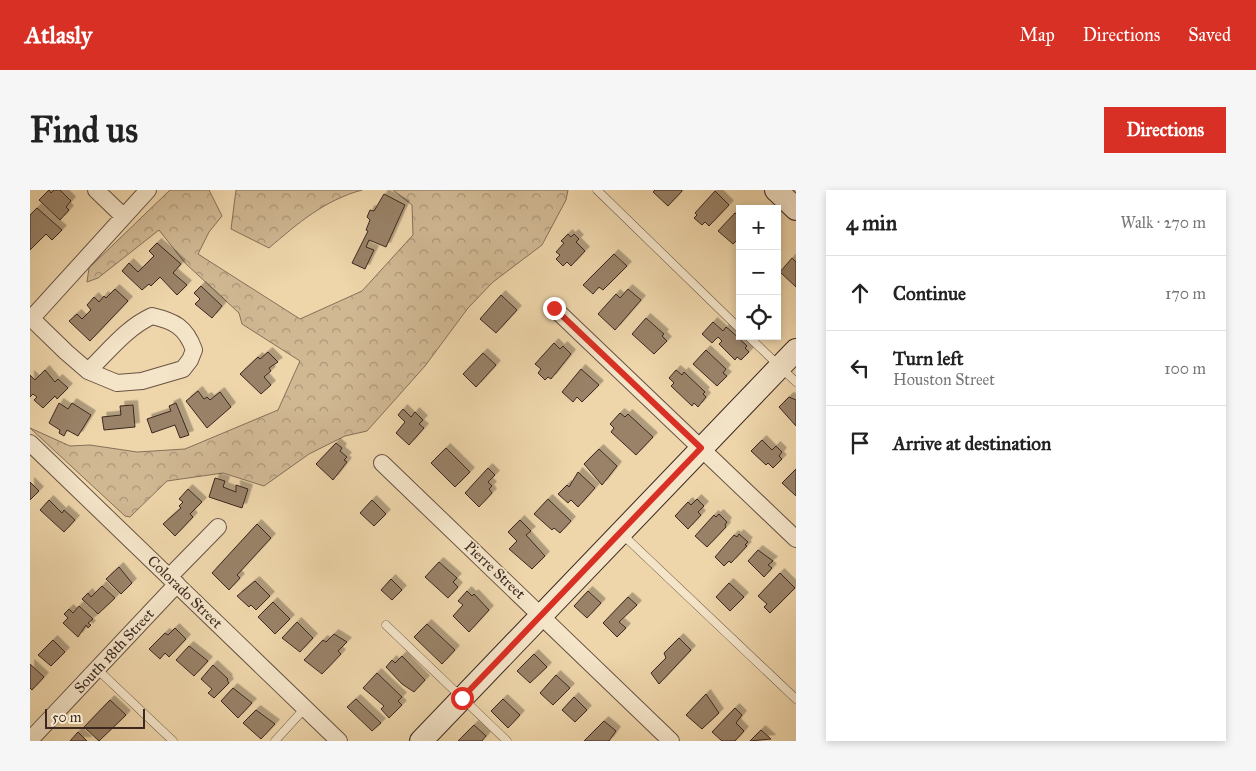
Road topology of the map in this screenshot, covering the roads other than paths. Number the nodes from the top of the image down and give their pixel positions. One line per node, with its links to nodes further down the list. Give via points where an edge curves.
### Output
1 (96, 190): 6 (street)
2 (148, 190): 6 (street)
3 (596, 190): 9 (lane)
4 (776, 190): 5 (street)
5 (796, 209)
6 (124, 216): 8 (street)
7 (554, 308): 16 (street)
8 (31, 319): 13 (street)
9 (736, 325)
10 (752, 340): 12 (lane)
11 (796, 350): 12 (street)
12 (779, 367): 14 (lane); 16 (street)
13 (88, 371): 13 (street, via 117,383 142,381 183,369 194,350 182,327 171,320 152,316 125,332)
14 (796, 382)
15 (30, 444): 21 (street, Colorado Street)
16 (701, 448): 19 (street); 20 (street)
17 (382, 463): 22 (street, Pierre Street)
18 (218, 527): 21 (street, South 18th Street)
19 (621, 532): 22 (street); 26 (lane)
20 (796, 539)
21 (173, 580): 24 (street, South 18th Street); 27 (street, Colorado Street)
22 (542, 615): 25 (street); 34 (street, Pierre Street)
23 (386, 625): 25 (lane)
24 (97, 669): 28 (street, South 18th Street); 29 (lane)
25 (462, 698): 32 (street); 33 (lane)
26 (796, 699)
27 (305, 708): 30 (lane); 31 (street, Colorado Street)
28 (30, 740)
29 (174, 741)
30 (275, 741)
31 (339, 741)
32 (421, 741)
33 (507, 741)
34 (671, 741)

